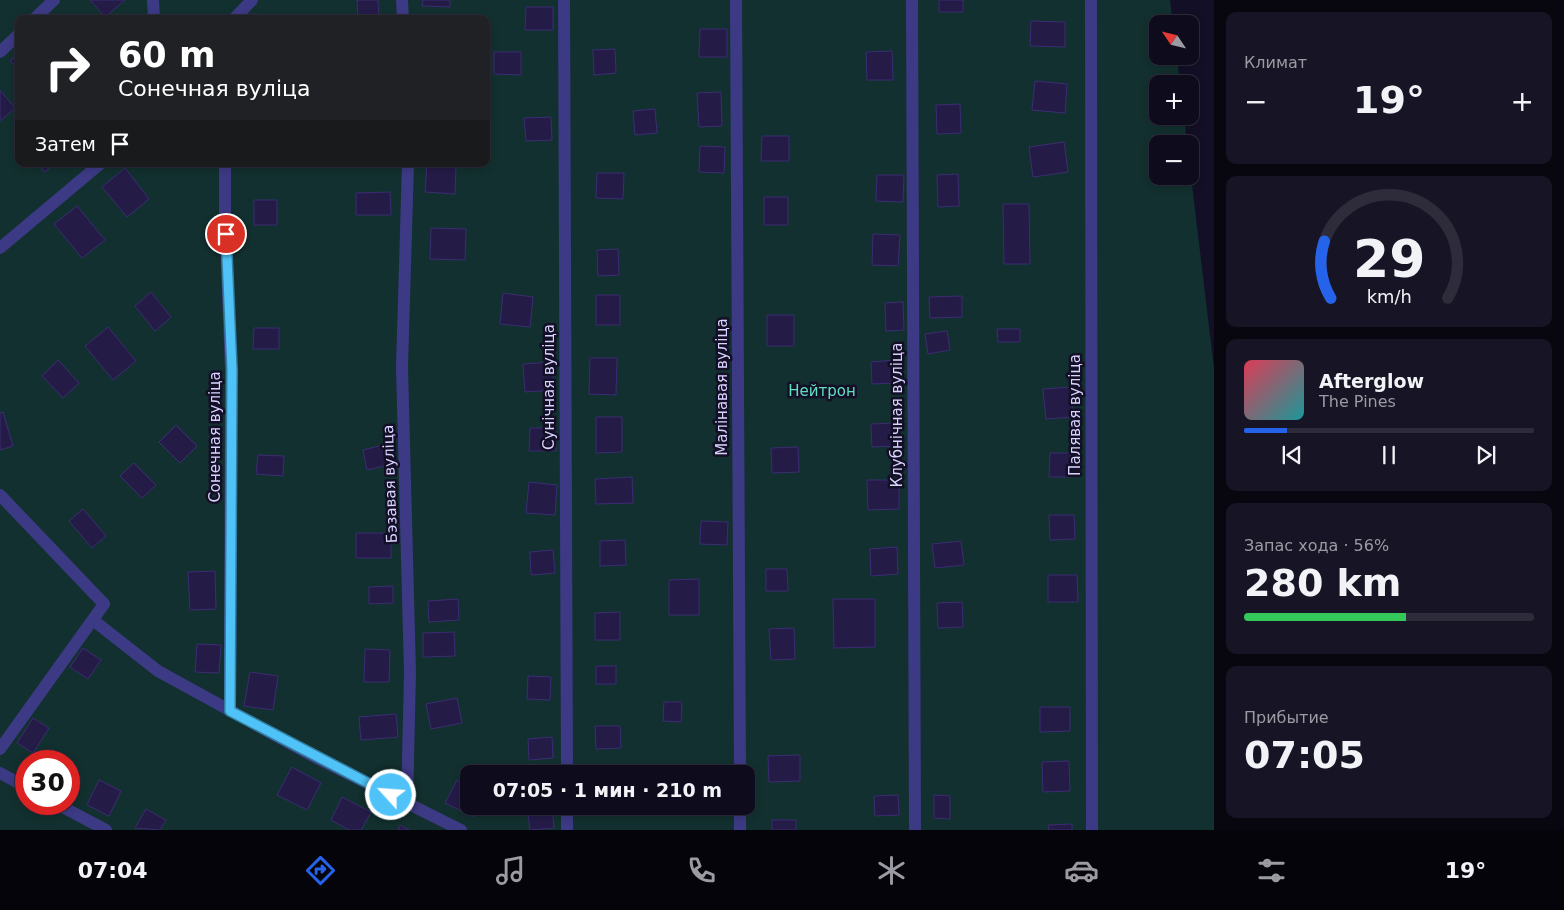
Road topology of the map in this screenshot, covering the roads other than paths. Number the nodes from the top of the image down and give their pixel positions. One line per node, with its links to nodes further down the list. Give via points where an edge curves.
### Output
1 (54, 0): 9 (street)
2 (153, 0): 10 (street)
3 (252, 0): 11 (street)
4 (402, 0): 12 (street)
5 (564, 0): 23 (street, Сунічная вуліца)
6 (736, 0): 24 (street, Малінавая вуліца)
7 (912, 0): 35 (street, Клубнічная вуліца)
8 (1091, 0): 36 (street, Палявая вуліца)
9 (38, 15)
10 (154, 15)
11 (238, 15)
12 (403, 15)
13 (15, 38): 14 (street)
14 (0, 52)
15 (96, 167): 18 (street)
16 (226, 167): 21 (street, Сонечная вуліца, via 232,370)
17 (408, 167): 27 (street, Бэзавая вуліца, via 402,367 410,673)
18 (0, 248)
19 (0, 495): 20 (street, via 104,604)
20 (93, 620): 21 (street, via 158,672); 22 (street)
21 (230, 711): 27 (street)
22 (0, 750)
23 (567, 765)
24 (740, 765)
25 (0, 773): 26 (street)
26 (15, 781)
27 (407, 803): 32 (street)
28 (78, 815): 31 (street)
29 (567, 815): 33 (street)
30 (740, 815): 34 (street)
31 (106, 830)
32 (461, 830)
33 (567, 830)
34 (740, 830)
35 (915, 830)
36 (1092, 830)

